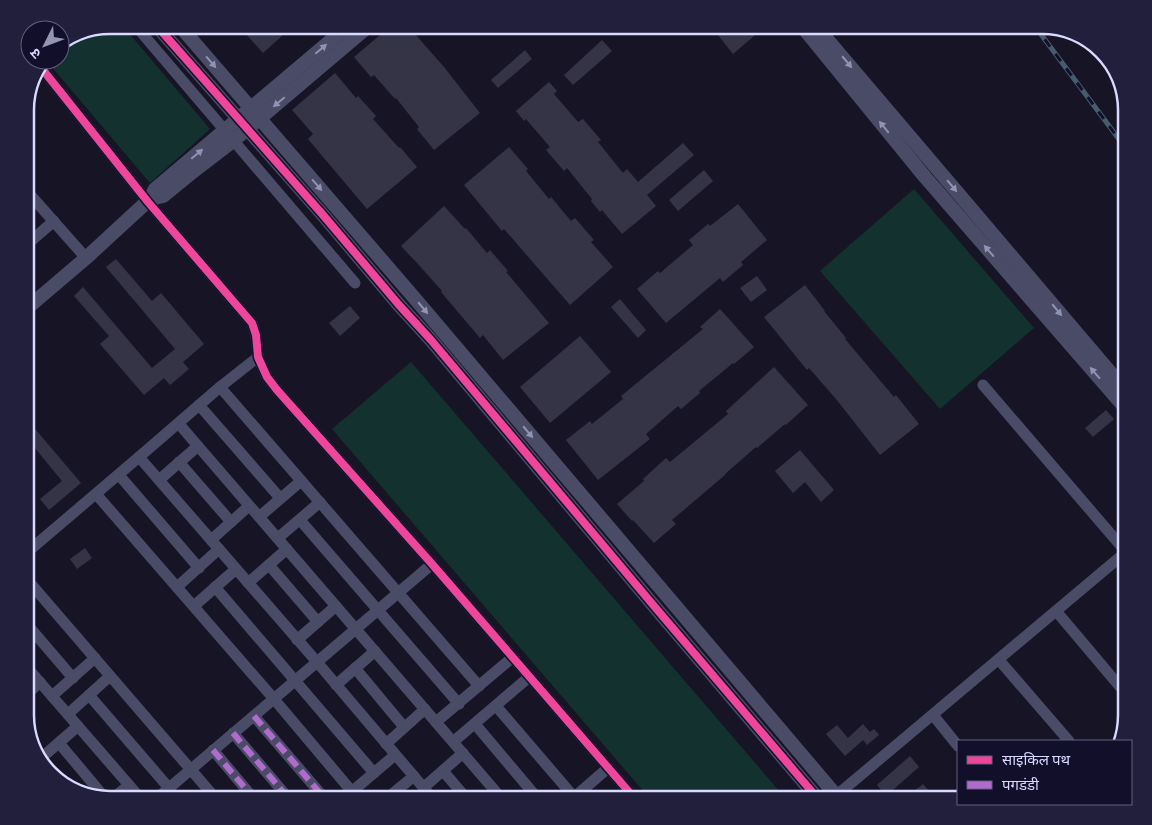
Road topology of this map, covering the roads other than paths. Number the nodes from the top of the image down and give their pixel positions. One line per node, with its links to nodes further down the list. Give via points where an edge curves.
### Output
1 (143, 34): 11 (street)
2 (164, 34): 10 (street)
3 (187, 34): 9 (street, one-way to 9)
4 (339, 34): 9 (street, one-way to 4)
5 (358, 34): 9 (street, one-way to 9)
6 (808, 34): 23 (street, one-way to 6, via 925,177)
7 (823, 34): 20 (street, one-way to 20)
8 (44, 72): 13 (street)
9 (255, 113): 10 (street); 129 (street, one-way to 129)
10 (243, 124): 11 (street); 128 (street, via 481,399)
11 (228, 136): 13 (street, via 155,189); 17 (street)
12 (34, 199): 14 (street)
13 (149, 201): 16 (street); 19 (street, via 252,323)
14 (54, 221): 15 (street); 16 (street)
15 (34, 238)
16 (86, 258): 18 (street)
17 (355, 283)
18 (34, 302)
19 (258, 357): 22 (street); 46 (street, via 277,390)
20 (1118, 381)
21 (983, 385): 41 (street)
22 (220, 387): 24 (street); 31 (street)
23 (1118, 400)
24 (200, 405): 25 (street); 33 (street)
25 (179, 424): 26 (street); 27 (street)
26 (198, 446): 28 (street); 35 (street)
27 (140, 458): 29 (street); 30 (street)
28 (179, 462): 30 (street); 38 (street)
29 (119, 475): 32 (street); 48 (street)
30 (159, 480): 40 (street)
31 (301, 480): 33 (street); 34 (street)
32 (96, 494): 42 (street); 52 (street)
33 (280, 498): 36 (street)
34 (320, 502): 37 (street); 54 (street)
35 (250, 506): 36 (street); 38 (street)
36 (259, 516): 39 (street)
37 (300, 520): 39 (street); 57 (street)
38 (231, 522): 40 (street)
39 (278, 538): 44 (street)
40 (211, 540): 43 (street)
41 (1118, 544)
42 (34, 546)
43 (219, 549): 48 (street); 49 (street)
44 (287, 549): 47 (street); 56 (street)
45 (1118, 560): 58 (street)
46 (432, 564): 54 (street); 65 (street)
47 (269, 565): 50 (street); 59 (street)
48 (198, 568): 52 (street)
49 (236, 568): 50 (street); 53 (street)
50 (248, 583): 62 (street)
51 (34, 587): 64 (street)
52 (177, 587): 55 (street)
53 (215, 587): 55 (street); 73 (street)
54 (398, 593): 57 (street); 77 (street)
55 (194, 606): 81 (street)
56 (336, 606): 59 (street); 60 (street)
57 (378, 610): 60 (street); 82 (street)
58 (1056, 611): 66 (street); 75 (street)
59 (318, 622): 62 (street)
60 (356, 629): 63 (street); 67 (street)
61 (34, 632): 72 (street)
62 (297, 640): 67 (street)
63 (375, 651): 68 (street); 84 (street)
64 (95, 658): 70 (street); 72 (street)
65 (513, 658): 71 (street); 77 (street)
66 (999, 660): 86 (street); 93 (street)
67 (317, 662): 73 (street); 76 (street)
68 (355, 668): 76 (street); 91 (street)
69 (34, 675): 74 (street)
70 (110, 676): 80 (street); 103 (street)
71 (529, 677): 83 (street); 102 (street)
72 (73, 678): 79 (street)
73 (296, 680): 81 (street); 105 (street)
74 (40, 682): 78 (street); 79 (street)
75 (1118, 684)
76 (336, 685): 96 (street)
77 (479, 686): 82 (street)
78 (34, 688)
79 (52, 696): 85 (street)
80 (89, 696): 85 (street); 108 (street)
81 (274, 699): 87 (street); 118 (street)
82 (459, 704): 88 (street)
83 (496, 706): 89 (street); 125 (street)
84 (425, 709): 88 (street); 91 (street)
85 (68, 714): 90 (street)
86 (933, 715): 97 (street); 130 (street)
87 (254, 716): 92 (street); 117 (street)
88 (436, 722): 94 (street)
89 (475, 724): 94 (street); 124 (street)
90 (78, 726): 95 (street); 107 (street)
91 (404, 727): 96 (street)
92 (233, 733): 98 (street); 116 (street)
93 (1068, 740)
94 (453, 742): 99 (street)
95 (58, 743): 100 (street); 110 (street)
96 (386, 744): 101 (street)
97 (957, 745)
98 (213, 750): 103 (street); 115 (street)
99 (463, 753): 104 (street); 123 (street)
100 (45, 755)
101 (395, 755): 105 (street); 106 (street)
102 (608, 768): 126 (street); 127 (street)
103 (190, 770): 108 (street); 114 (street)
104 (443, 771): 109 (street); 122 (street)
105 (374, 773): 119 (street)
106 (414, 776): 109 (street); 120 (street)
107 (129, 784): 111 (street); 112 (street)
108 (168, 788): 113 (street)
109 (423, 788): 121 (street)
110 (99, 791)
111 (121, 791)
112 (135, 791)
113 (165, 791)
114 (209, 791)
115 (247, 791)
116 (282, 791)
117 (318, 791)
118 (352, 791)
119 (360, 791)
120 (398, 791)
121 (426, 791)
122 (460, 791)
123 (495, 791)
124 (531, 791)
125 (566, 791)
126 (582, 791)
127 (628, 791)
128 (811, 791)
129 (829, 791)
130 (845, 791)

